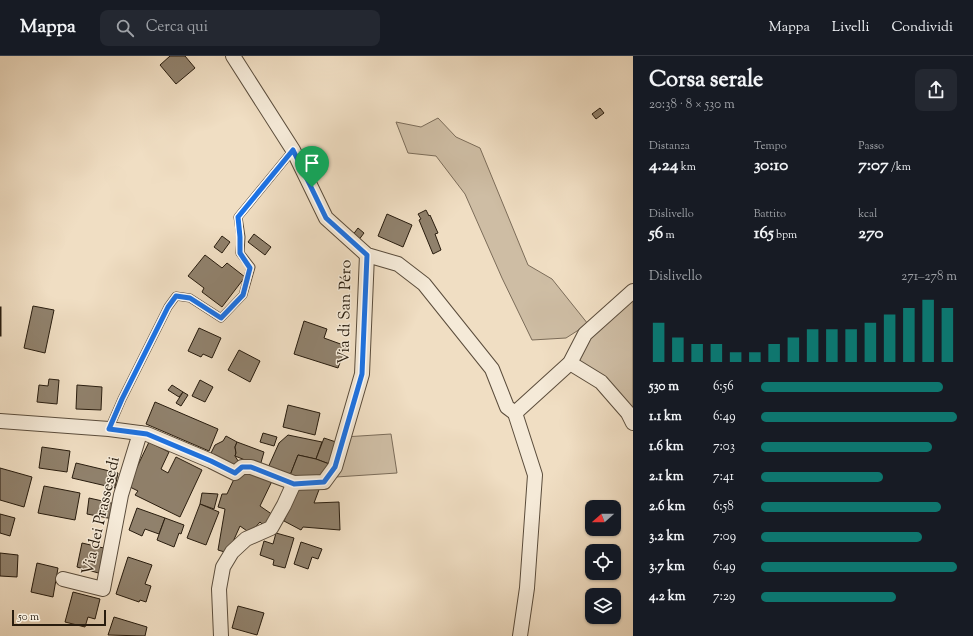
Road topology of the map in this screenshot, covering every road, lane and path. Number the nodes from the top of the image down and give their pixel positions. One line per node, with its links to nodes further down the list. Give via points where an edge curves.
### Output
1 (233, 56): 2 (street, Via di San Péro)
2 (293, 150): 3 (street, Via di San Péro, via 326,218); 9 (lane, via 238,217 240,253 250,268 243,295 221,318 190,298 176,296 168,307)
3 (367, 255): 6 (street, via 398,264 424,284 492,369 507,407); 11 (street, Via di San Péro, via 362,374 335,467 324,482)
4 (633, 291): 5 (street, via 585,334)
5 (570, 363): 6 (street); 8 (street, via 601,382)
6 (515, 413): 14 (street, via 535,475 527,588)
7 (0, 420): 9 (street)
8 (633, 423)
9 (109, 429): 10 (street)
10 (140, 433): 11 (street, via 235,473 242,467 251,467); 12 (street, Via dei Prassesedi, via 121,495 103,589)
11 (294, 484): 13 (street, via 271,528 246,539 232,552 223,567 219,589)
12 (63, 579)
13 (221, 636)
14 (520, 636)

